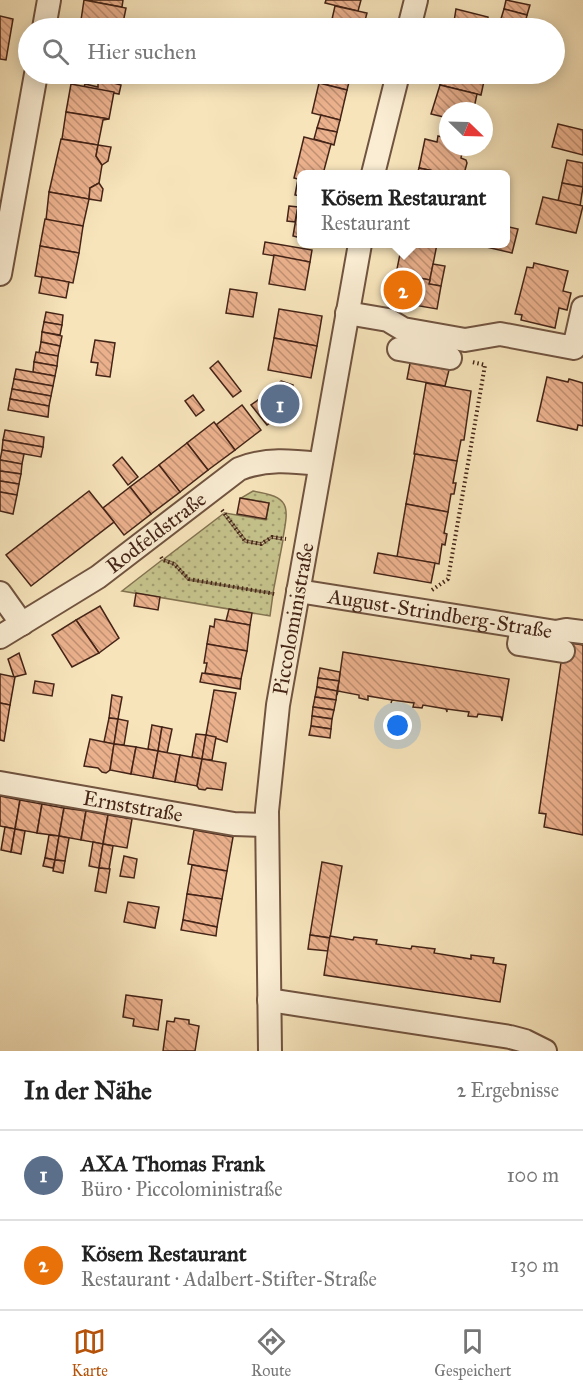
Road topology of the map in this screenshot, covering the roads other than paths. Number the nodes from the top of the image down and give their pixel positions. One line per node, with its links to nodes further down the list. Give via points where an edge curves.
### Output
1 (49, 0): 3 (street)
2 (416, 0): 4 (street)
3 (46, 18)
4 (412, 18)
5 (34, 84): 9 (street)
6 (396, 84): 7 (street)
7 (374, 170)
8 (359, 248): 11 (street, Piccoloministraße)
9 (0, 274)
10 (583, 308): 14 (street)
11 (347, 312): 12 (street, via 388,320); 16 (street, Piccoloministraße)
12 (428, 344): 13 (street); 14 (street, via 500,334); 15 (street)
13 (399, 349)
14 (578, 353)
15 (450, 358)
16 (320, 464): 17 (street, Piccoloministraße); 19 (street, Rodfeldstraße, via 274,460 239,469 98,577)
17 (298, 591): 20 (street, August-Strindberg-Straße, via 546,631); 23 (street, Piccoloministraße, via 270,766)
18 (0, 593): 19 (street)
19 (22, 624): 21 (street, Rodfeldstraße)
20 (583, 632)
21 (0, 637)
22 (0, 783): 23 (street, Ernststraße, via 234,824)
23 (266, 825): 24 (street, Piccoloministraße)
24 (269, 1000): 25 (street, via 478,1032 525,1041); 26 (street, Piccoloministraße)
25 (542, 1050)
26 (270, 1051)

